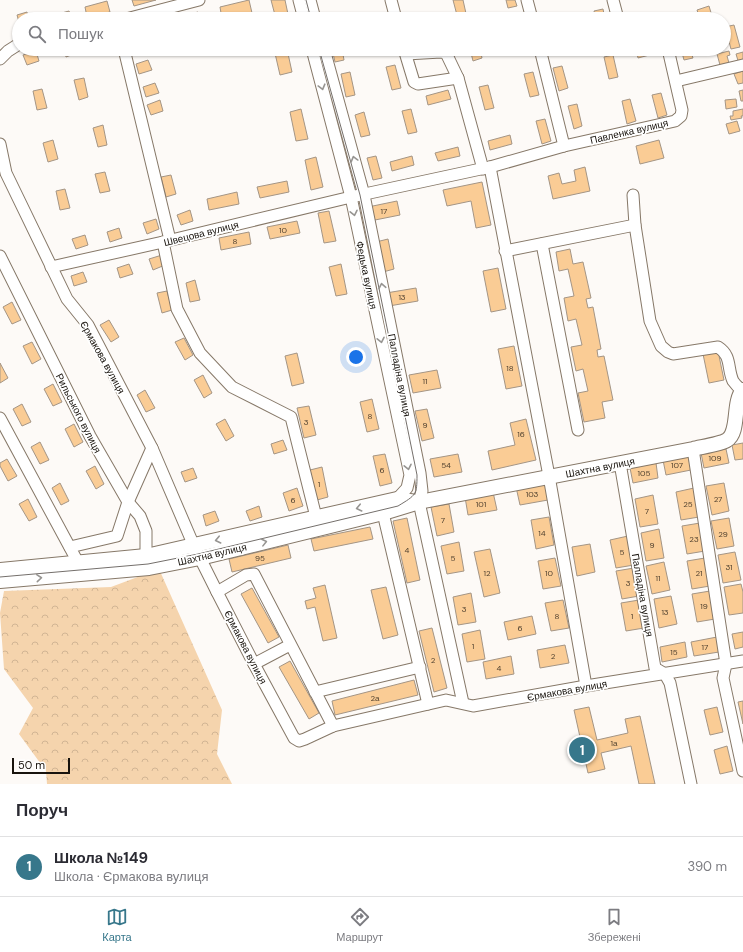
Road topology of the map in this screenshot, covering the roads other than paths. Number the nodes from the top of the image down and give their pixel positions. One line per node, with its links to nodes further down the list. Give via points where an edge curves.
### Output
1 (199, 0): 7 (street)
2 (299, 0): 8 (street)
3 (310, 0): 9 (street)
4 (391, 0): 10 (street)
5 (527, 0): 11 (street)
6 (613, 0): 12 (street)
7 (153, 12)
8 (302, 12)
9 (313, 12)
10 (394, 12)
11 (530, 12)
12 (616, 12)
13 (12, 48): 21 (street)
14 (126, 56): 32 (street)
15 (314, 56): 30 (street, Федька вулиця, one-way to 30)
16 (326, 56): 28 (street, Палладіна вулиця, one-way to 16)
17 (406, 56): 23 (street, via 414,82 418,84)
18 (447, 56): 23 (street)
19 (542, 56): 26 (street)
20 (670, 56): 24 (street, Павленка вулиця)
21 (0, 60)
22 (743, 65): 24 (street)
23 (458, 78): 27 (street)
24 (676, 81): 26 (street, Павленка вулиця, via 682,110 676,121)
25 (0, 144): 36 (street, Єрмакова вулиця, via 6,173)
26 (564, 146): 27 (street, Павленка вулиця)
27 (486, 168): 28 (street, Павленка вулиця); 34 (street)
28 (364, 194): 30 (street, Павленка вулиця); 47 (street, Палладіна вулиця, one-way to 28, via 422,491 420,473)
29 (633, 195): 31 (street)
30 (351, 197): 32 (street, Швецова вулиця); 44 (street, Федька вулиця, one-way to 44, via 410,475)
31 (635, 225): 33 (street); 37 (street, via 650,321 662,346 673,354 718,347 725,351 733,381)
32 (167, 241): 36 (street, Швецова вулиця); 49 (street, via 177,309 200,353 232,387 291,417)
33 (542, 244): 34 (street); 39 (street)
34 (505, 251): 43 (street)
35 (0, 256): 46 (street, Рильського вулиця, via 90,436)
36 (51, 267): 40 (street, Єрмакова вулиця, via 67,299 88,325)
37 (742, 390): 41 (main road, Шахтна вулиця, via 738,398 733,434 727,440)
38 (0, 418): 50 (street)
39 (578, 430)
40 (152, 448): 46 (street); 51 (street, Єрмакова вулиця)
41 (693, 450): 42 (main road, Шахтна вулиця); 60 (street)
42 (620, 463): 43 (main road, Шахтна вулиця); 62 (street, Палладіна вулиця, via 655,668)
43 (549, 476): 47 (main road, Шахтна вулиця); 63 (street)
44 (407, 488): 45 (street); 47 (street)
45 (397, 499): 47 (main road, Шахтна вулиця); 49 (main road, Шахтна вулиця, one-way to 49)
46 (128, 502): 50 (street, via 117,536); 52 (street, Рильського вулиця, via 140,516 146,531)
47 (419, 502): 48 (main road, Шахтна вулиця); 65 (street, Палладіна вулиця)
48 (383, 513): 51 (main road, Шахтна вулиця, one-way to 48); 61 (street)
49 (316, 518): 51 (main road, Шахтна вулиця, one-way to 51)
50 (70, 547): 53 (street)
51 (197, 552): 52 (main road, Шахтна вулиця); 56 (street, Єрмакова вулиця)
52 (148, 562): 53 (main road, Шахтна вулиця)
53 (82, 568): 54 (main road, Шахтна вулиця); 55 (main road, Шахтна вулиця, one-way to 53)
54 (0, 570)
55 (0, 581)
56 (218, 592): 57 (street, via 246,575 254,574); 59 (street, Єрмакова вулиця)
57 (290, 645): 59 (street); 64 (street)
58 (743, 662): 60 (street, Єрмакова вулиця)
59 (254, 664): 67 (street, Єрмакова вулиця, via 294,738 299,741 305,740)
60 (726, 664): 62 (street, Єрмакова вулиця); 68 (street, via 723,678)
61 (420, 667): 64 (street); 66 (street)
62 (665, 674): 63 (street, Єрмакова вулиця); 69 (street, Палладіна вулиця, via 670,683)
63 (586, 686): 65 (street, Єрмакова вулиця, via 473,706)
64 (315, 692): 67 (street)
65 (463, 703): 66 (street, Єрмакова вулиця, via 446,700)
66 (428, 704): 67 (street, Єрмакова вулиця)
67 (333, 726)
68 (743, 771)
69 (691, 784)

